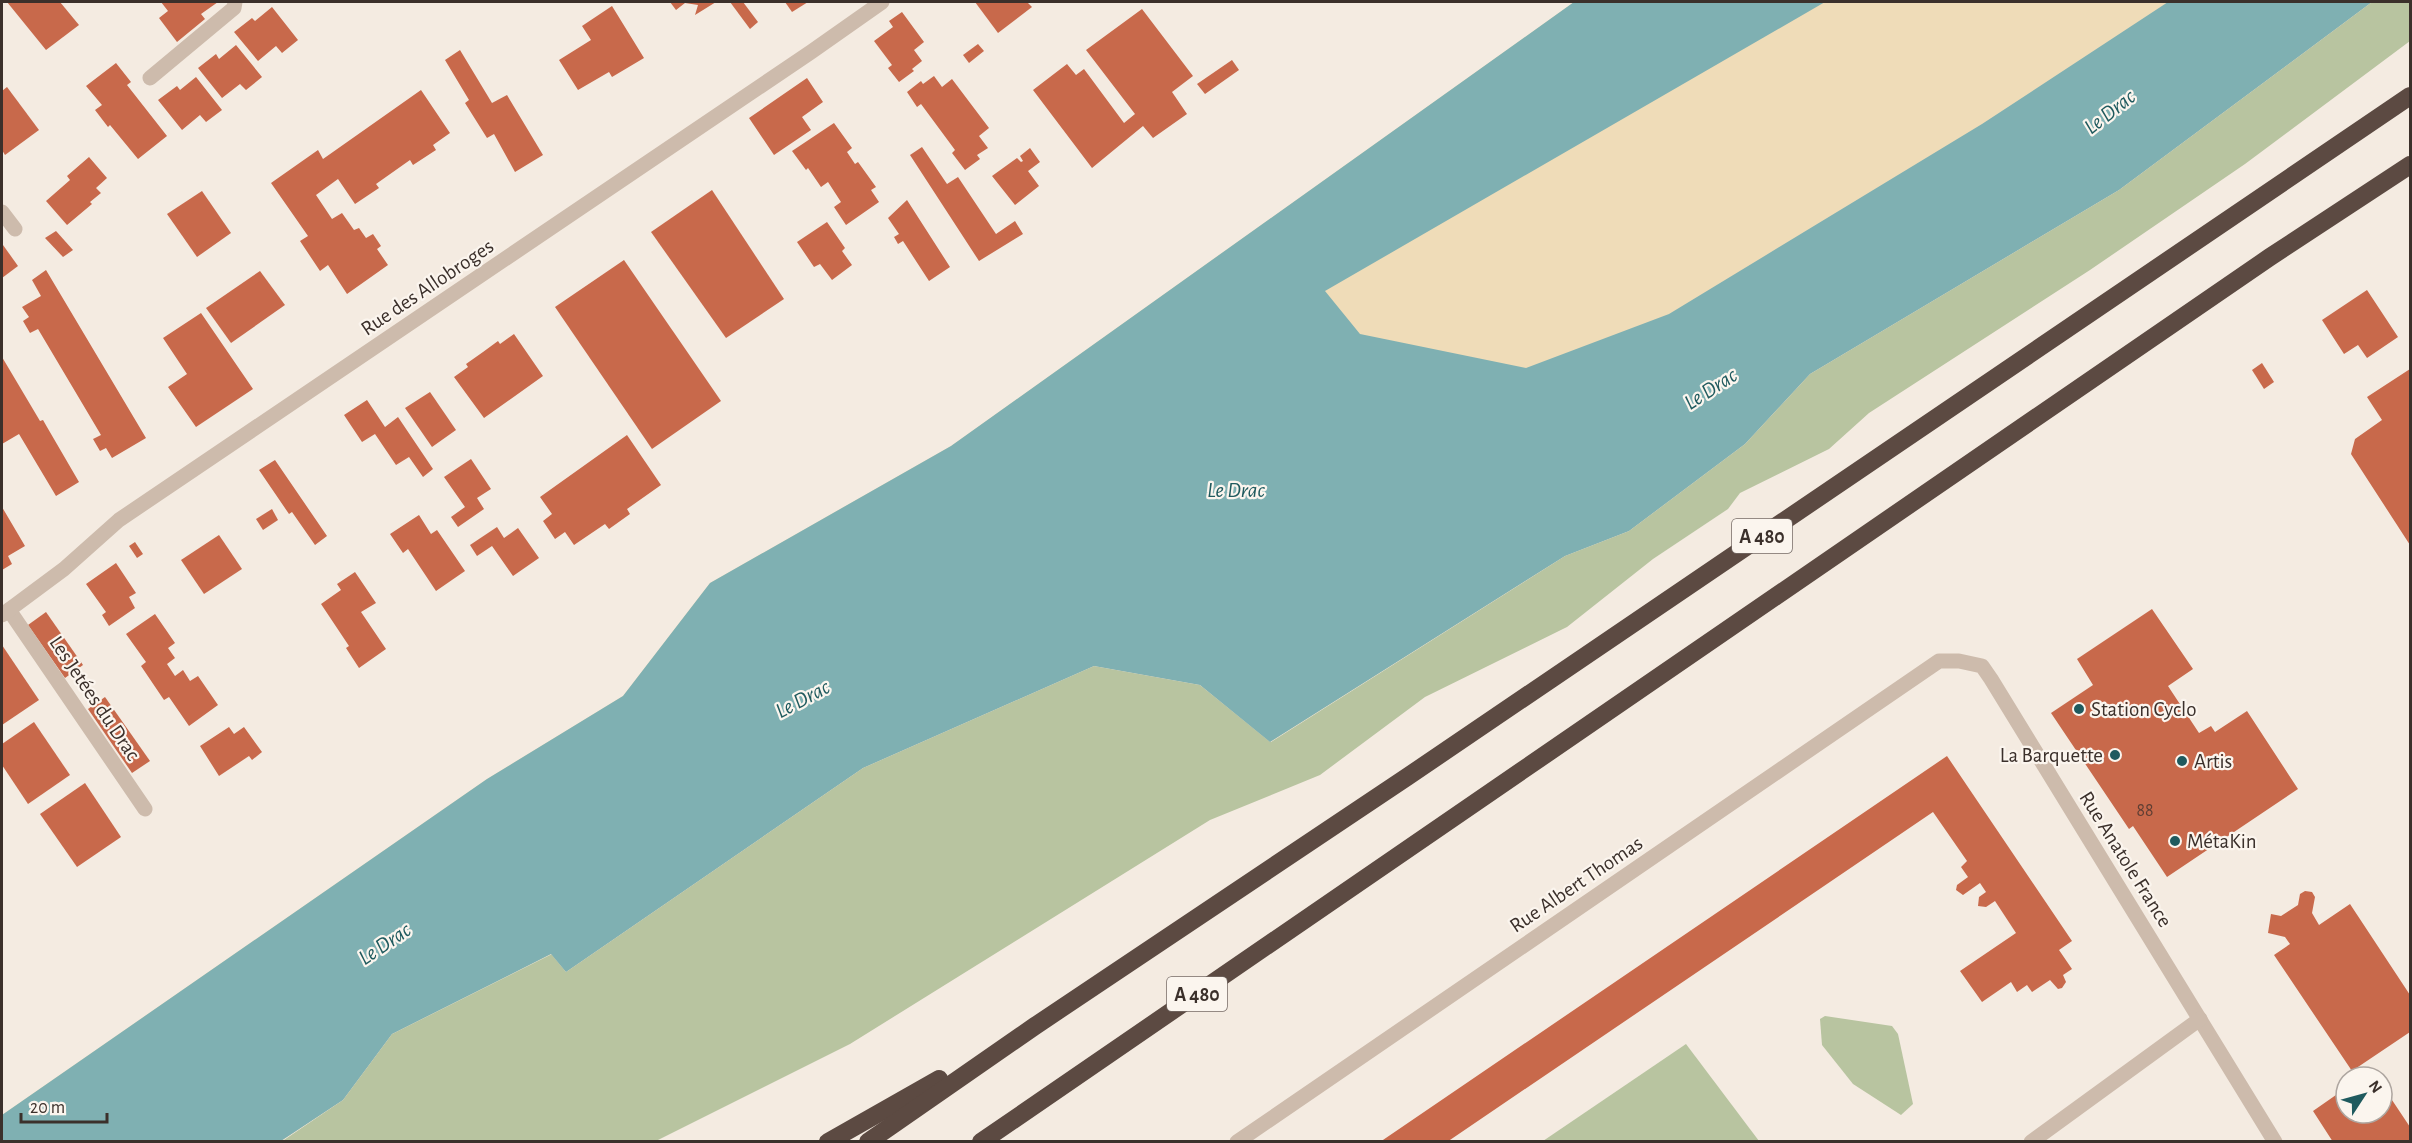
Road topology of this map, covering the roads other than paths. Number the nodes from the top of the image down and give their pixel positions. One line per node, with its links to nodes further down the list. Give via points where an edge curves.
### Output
1 (235, 2): 3 (street, via 234,8)
2 (882, 2): 8 (street, Rue des Allobroges, via 119,520)
3 (150, 78)
4 (2410, 96): 12 (highway, A 480)
5 (2410, 165): 15 (highway, A 480, via 2260,263)
6 (2, 212): 7 (street)
7 (15, 229)
8 (5, 612): 10 (street, Les Jetées du Drac)
9 (1939, 661): 11 (street, Rue Anatole France, via 1982,666); 16 (street, Rue Albert Thomas)
10 (145, 809)
11 (2200, 1019): 17 (street); 18 (street, Rue Anatole France)
12 (1035, 1026): 13 (highway); 14 (highway, A 480)
13 (828, 1142)
14 (868, 1142)
15 (981, 1142)
16 (1237, 1142)
17 (2031, 1142)
18 (2276, 1142)

